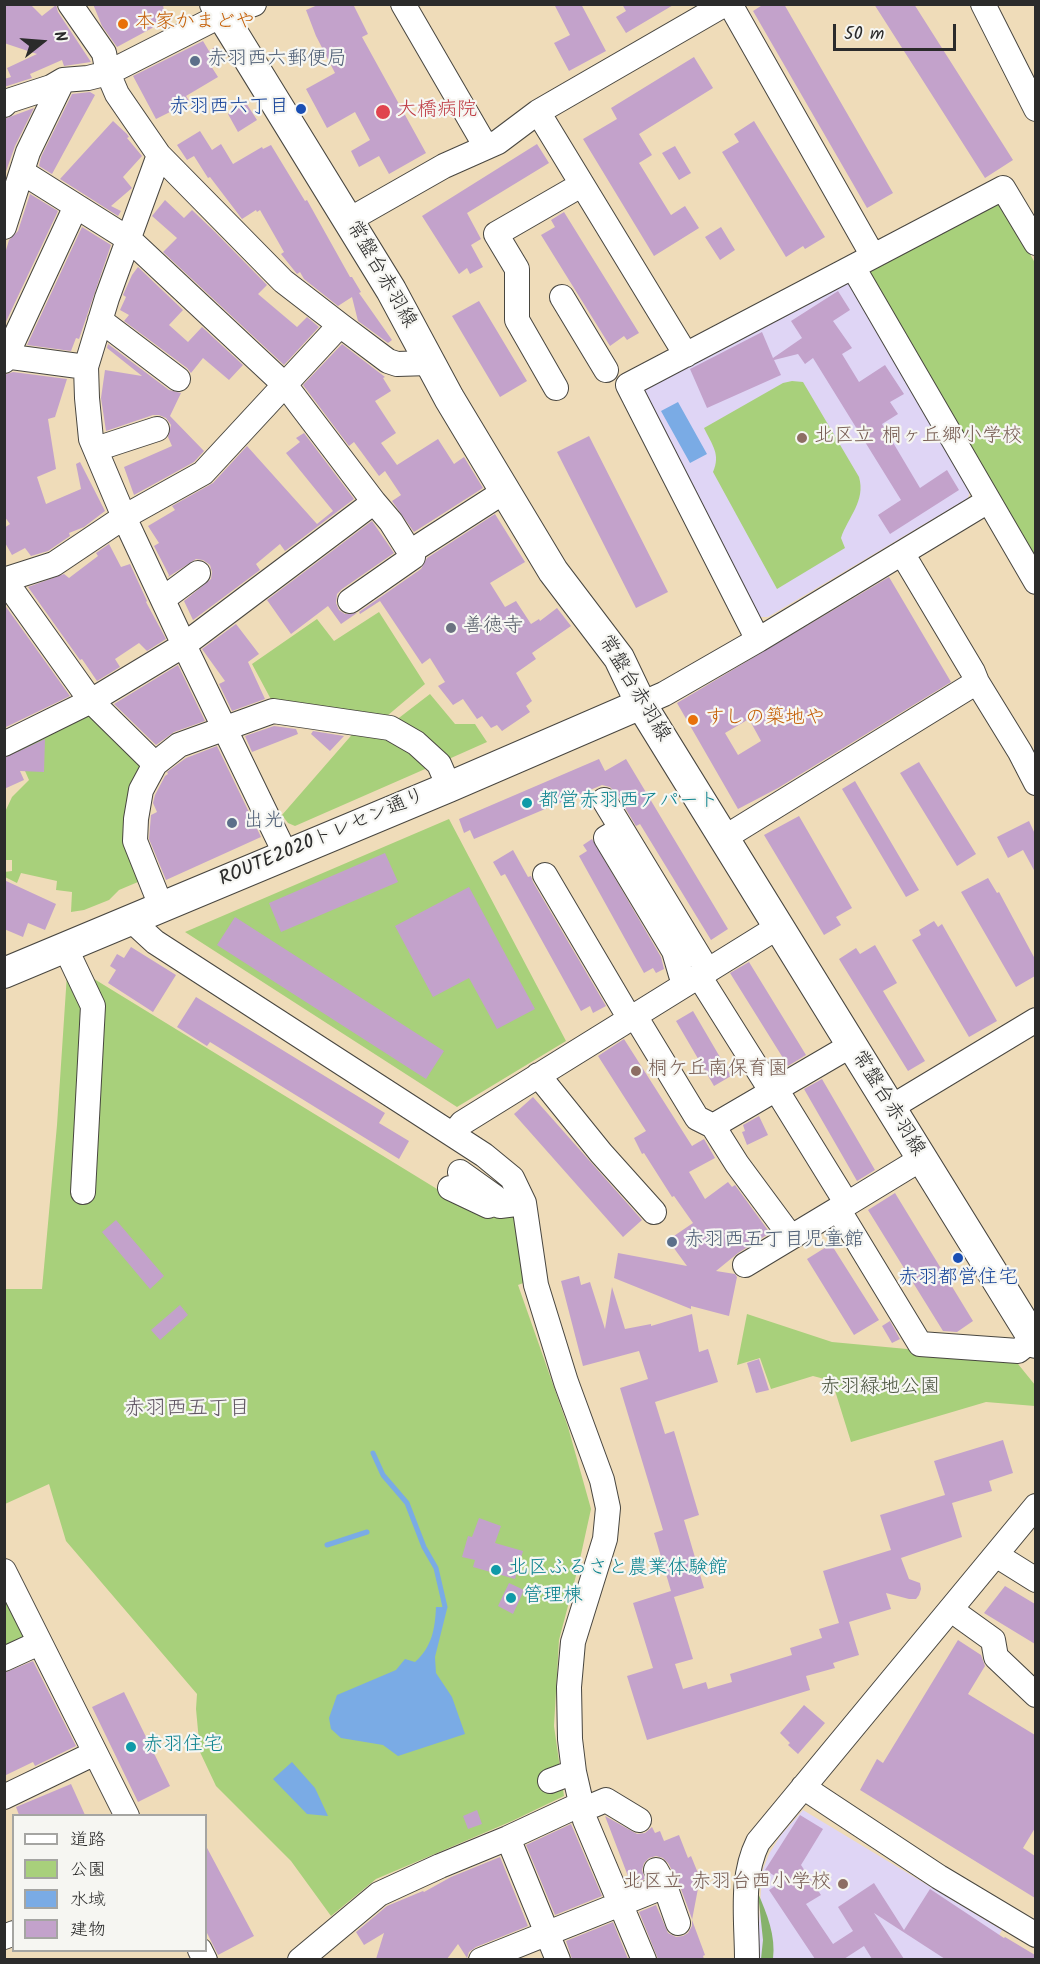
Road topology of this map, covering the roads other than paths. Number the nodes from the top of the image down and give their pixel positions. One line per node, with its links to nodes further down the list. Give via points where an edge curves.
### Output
1 (70, 4): 8 (street, via 104,52)
2 (254, 4): 7 (street)
3 (403, 4): 13 (street)
4 (725, 4): 12 (street)
5 (730, 4): 22 (street)
6 (983, 4): 11 (street)
7 (218, 10): 8 (street); 18 (main road, 常盤台赤羽線)
8 (108, 73): 9 (street); 14 (street, via 117,94)
9 (63, 80): 10 (street); 15 (street)
10 (6, 100)
11 (1035, 109)
12 (538, 112): 13 (street); 16 (street)
13 (486, 147): 18 (street)
14 (159, 155): 20 (street); 25 (street, via 283,281)
15 (22, 172): 17 (street); 19 (street)
16 (581, 184): 26 (street); 33 (street, via 496,234 517,269 517,320)
17 (76, 206): 20 (street); 27 (street)
18 (349, 220): 28 (main road, 常盤台赤羽線)
19 (4, 227)
20 (130, 240): 24 (street); 32 (street)
21 (1035, 243): 22 (street, via 1003,188)
22 (863, 261): 26 (street); 37 (street)
23 (562, 297): 30 (street)
24 (100, 320): 29 (street); 31 (street)
25 (340, 326): 28 (street, via 388,361); 32 (street)
26 (686, 355): 47 (street, via 628,386)
27 (5, 358): 29 (street)
28 (429, 363): 36 (main road, 常盤台赤羽線)
29 (86, 367): 35 (street, via 91,439)
30 (606, 370)
31 (178, 379)
32 (286, 386): 38 (street); 39 (street, via 203,473)
33 (556, 388)
34 (157, 429): 35 (street)
35 (96, 449): 39 (street)
36 (505, 491): 40 (street); 51 (main road, 常盤台赤羽線, via 559,580 619,658)
37 (988, 501): 41 (street); 44 (street)
38 (374, 502): 40 (street); 48 (street)
39 (124, 517): 43 (street, via 54,564); 45 (street)
40 (410, 552): 46 (street, via 413,557)
41 (902, 553): 47 (street); 49 (street)
42 (198, 573): 45 (street)
43 (5, 580): 50 (street)
44 (1035, 582)
45 (163, 599): 48 (street)
46 (350, 601)
47 (758, 640): 51 (street)
48 (184, 645): 50 (street); 52 (street)
49 (977, 682): 54 (street); 59 (street)
50 (91, 701): 53 (street); 55 (street)
51 (641, 704): 57 (main road, ROUTE2020トレセン通り); 59 (main road, 常盤台赤羽線)
52 (223, 728): 55 (street, via 179,745); 57 (street, via 273,711 390,729 416,743 439,764); 60 (street)
53 (4, 744)
54 (1028, 747): 56 (street)
55 (155, 764): 62 (street, via 141,790 135,841)
56 (1035, 783)
57 (449, 787): 60 (main road, ROUTE2020トレセン通り)
58 (604, 801): 67 (street)
59 (724, 838): 64 (main road, 常盤台赤羽線)
60 (286, 855): 62 (main road, ROUTE2020トレセン通り)
61 (545, 875): 68 (street)
62 (161, 906): 63 (main road, ROUTE2020トレセン通り)
63 (130, 920): 65 (main road, ROUTE2020トレセン通り); 75 (street, via 155,942)
64 (778, 927): 67 (street); 70 (main road, 常盤台赤羽線)
65 (64, 947): 66 (main road, ROUTE2020トレセン通り); 78 (street, via 93,1006)
66 (4, 973)
67 (698, 977): 68 (street); 72 (street)
68 (633, 1018): 71 (street); 74 (street, via 697,1119)
69 (1035, 1020): 73 (street)
70 (850, 1046): 72 (street); 73 (main road, 常盤台赤羽線)
71 (538, 1075): 75 (street, via 462,1123); 80 (street)
72 (772, 1092): 74 (street); 79 (street, via 779,1095)
73 (890, 1108): 76 (main road, 常盤台赤羽線)
74 (713, 1126): 82 (street)
75 (453, 1134): 81 (street, via 512,1178)
76 (921, 1159): 79 (street); 84 (main road, 常盤台赤羽線)
77 (455, 1180): 81 (street, via 495,1197 500,1206)
78 (83, 1192)
79 (843, 1207): 82 (street); 84 (street, via 920,1344 1018,1351)
80 (654, 1212)
81 (526, 1215): 94 (street, via 536,1285 608,1508 605,1539 573,1642 569,1698)
82 (791, 1237): 83 (street)
83 (745, 1265)
84 (1034, 1341)
85 (1035, 1506): 86 (street)
86 (996, 1555): 88 (street); 96 (street)
87 (4, 1572): 90 (street)
88 (1035, 1580)
89 (961, 1617): 92 (street, via 993,1640 996,1658)
90 (39, 1643): 91 (street); 93 (street)
91 (4, 1659)
92 (1035, 1695)
93 (95, 1753): 97 (street); 99 (street)
94 (574, 1772): 95 (street); 98 (street)
95 (550, 1781)
96 (803, 1787): 105 (street); 110 (street, via 758,1842 751,1857 747,1872)
97 (4, 1797)
98 (581, 1807): 100 (street, via 606,1800); 101 (street); 102 (street)
99 (126, 1814)
100 (639, 1820)
101 (508, 1838): 104 (street); 106 (street, via 379,1894)
102 (621, 1902): 103 (street, via 660,1878); 104 (street); 109 (street)
103 (678, 1923)
104 (547, 1932): 107 (street); 108 (street)
105 (1035, 1935)
106 (300, 1959)
107 (481, 1959)
108 (558, 1959)
109 (644, 1959)
110 (747, 1959)

